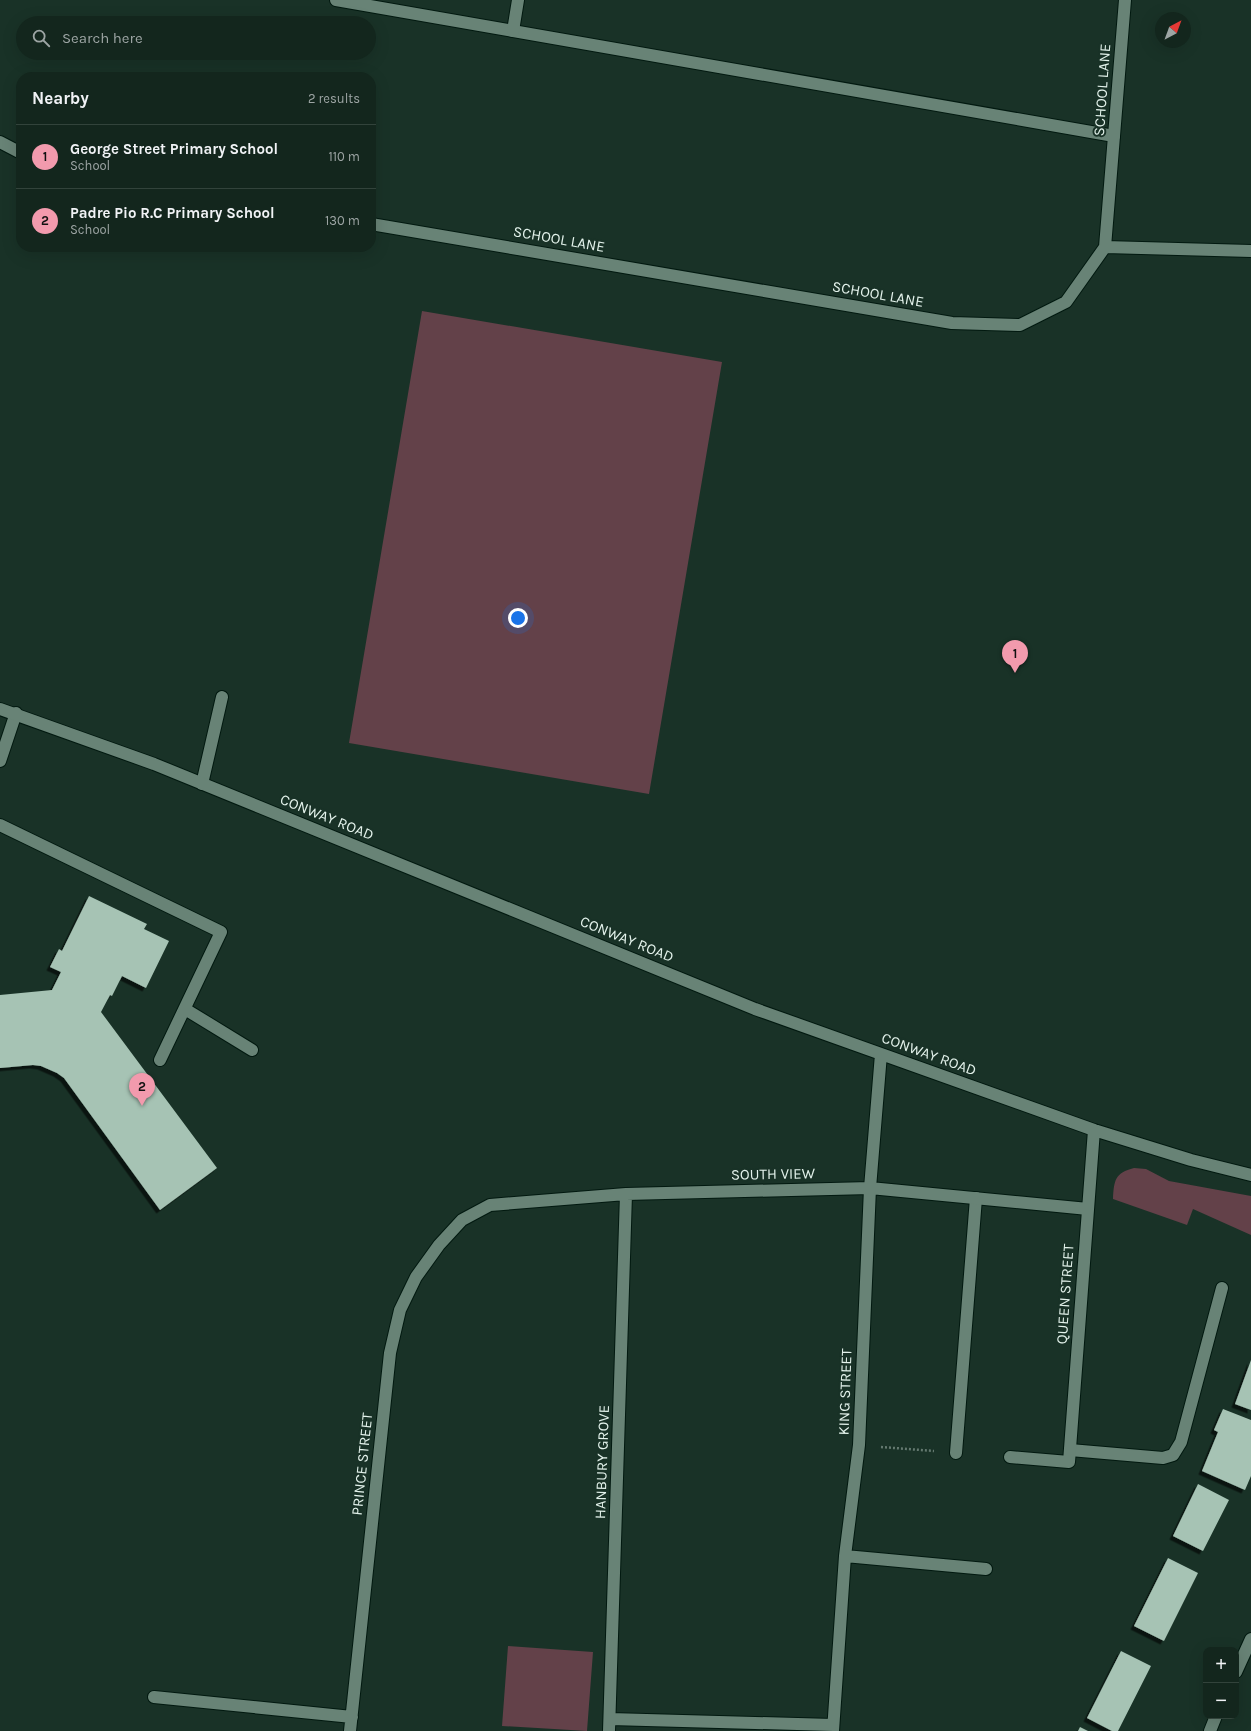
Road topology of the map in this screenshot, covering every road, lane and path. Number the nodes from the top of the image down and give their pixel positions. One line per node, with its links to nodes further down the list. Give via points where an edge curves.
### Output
1 (336, 0): 4 (street)
2 (518, 0): 4 (street)
3 (1125, 0): 5 (street, SCHOOL LANE)
4 (513, 31): 5 (street)
5 (1114, 136): 9 (street, SCHOOL LANE)
6 (0, 142): 7 (street)
7 (16, 150)
8 (376, 225): 9 (street, SCHOOL LANE, via 952,323 1020,325 1066,302)
9 (1105, 246): 10 (street)
10 (1251, 251)
11 (222, 697): 15 (street)
12 (0, 709): 13 (street, CONWAY ROAD)
13 (16, 713): 14 (street); 15 (street, CONWAY ROAD)
14 (0, 761)
15 (202, 784): 19 (street, CONWAY ROAD, via 755,1009)
16 (0, 825): 17 (street, via 221,932)
17 (185, 1008): 18 (street); 20 (street)
18 (252, 1050)
19 (881, 1054): 21 (street, CONWAY ROAD); 23 (street, KING STREET)
20 (160, 1060)
21 (1094, 1130): 22 (street, CONWAY ROAD, via 1191,1160); 26 (street, QUEEN STREET)
22 (1251, 1175)
23 (870, 1188): 24 (street, SOUTH VIEW); 25 (street, SOUTH VIEW); 32 (street, KING STREET, via 859,1445)
24 (626, 1194): 27 (street, SOUTH VIEW, via 490,1205); 39 (street, HANBURY GROVE)
25 (976, 1198): 26 (street, SOUTH VIEW); 29 (street)
26 (1088, 1209): 30 (street, QUEEN STREET)
27 (462, 1220): 37 (street, PRINCE STREET, via 416,1277 400,1310 390,1353)
28 (1222, 1288): 30 (street, via 1181,1442 1174,1455 1163,1458)
29 (956, 1453)
30 (1070, 1456): 31 (street)
31 (1010, 1457)
32 (845, 1556): 33 (street); 40 (street, KING STREET)
33 (986, 1569)
34 (1251, 1639): 35 (street)
35 (1239, 1665)
36 (154, 1697): 37 (street)
37 (352, 1717): 41 (street, PRINCE STREET)
38 (1215, 1719): 42 (street)
39 (609, 1725): 40 (street)
40 (833, 1728)
41 (350, 1731)
42 (1210, 1731)

